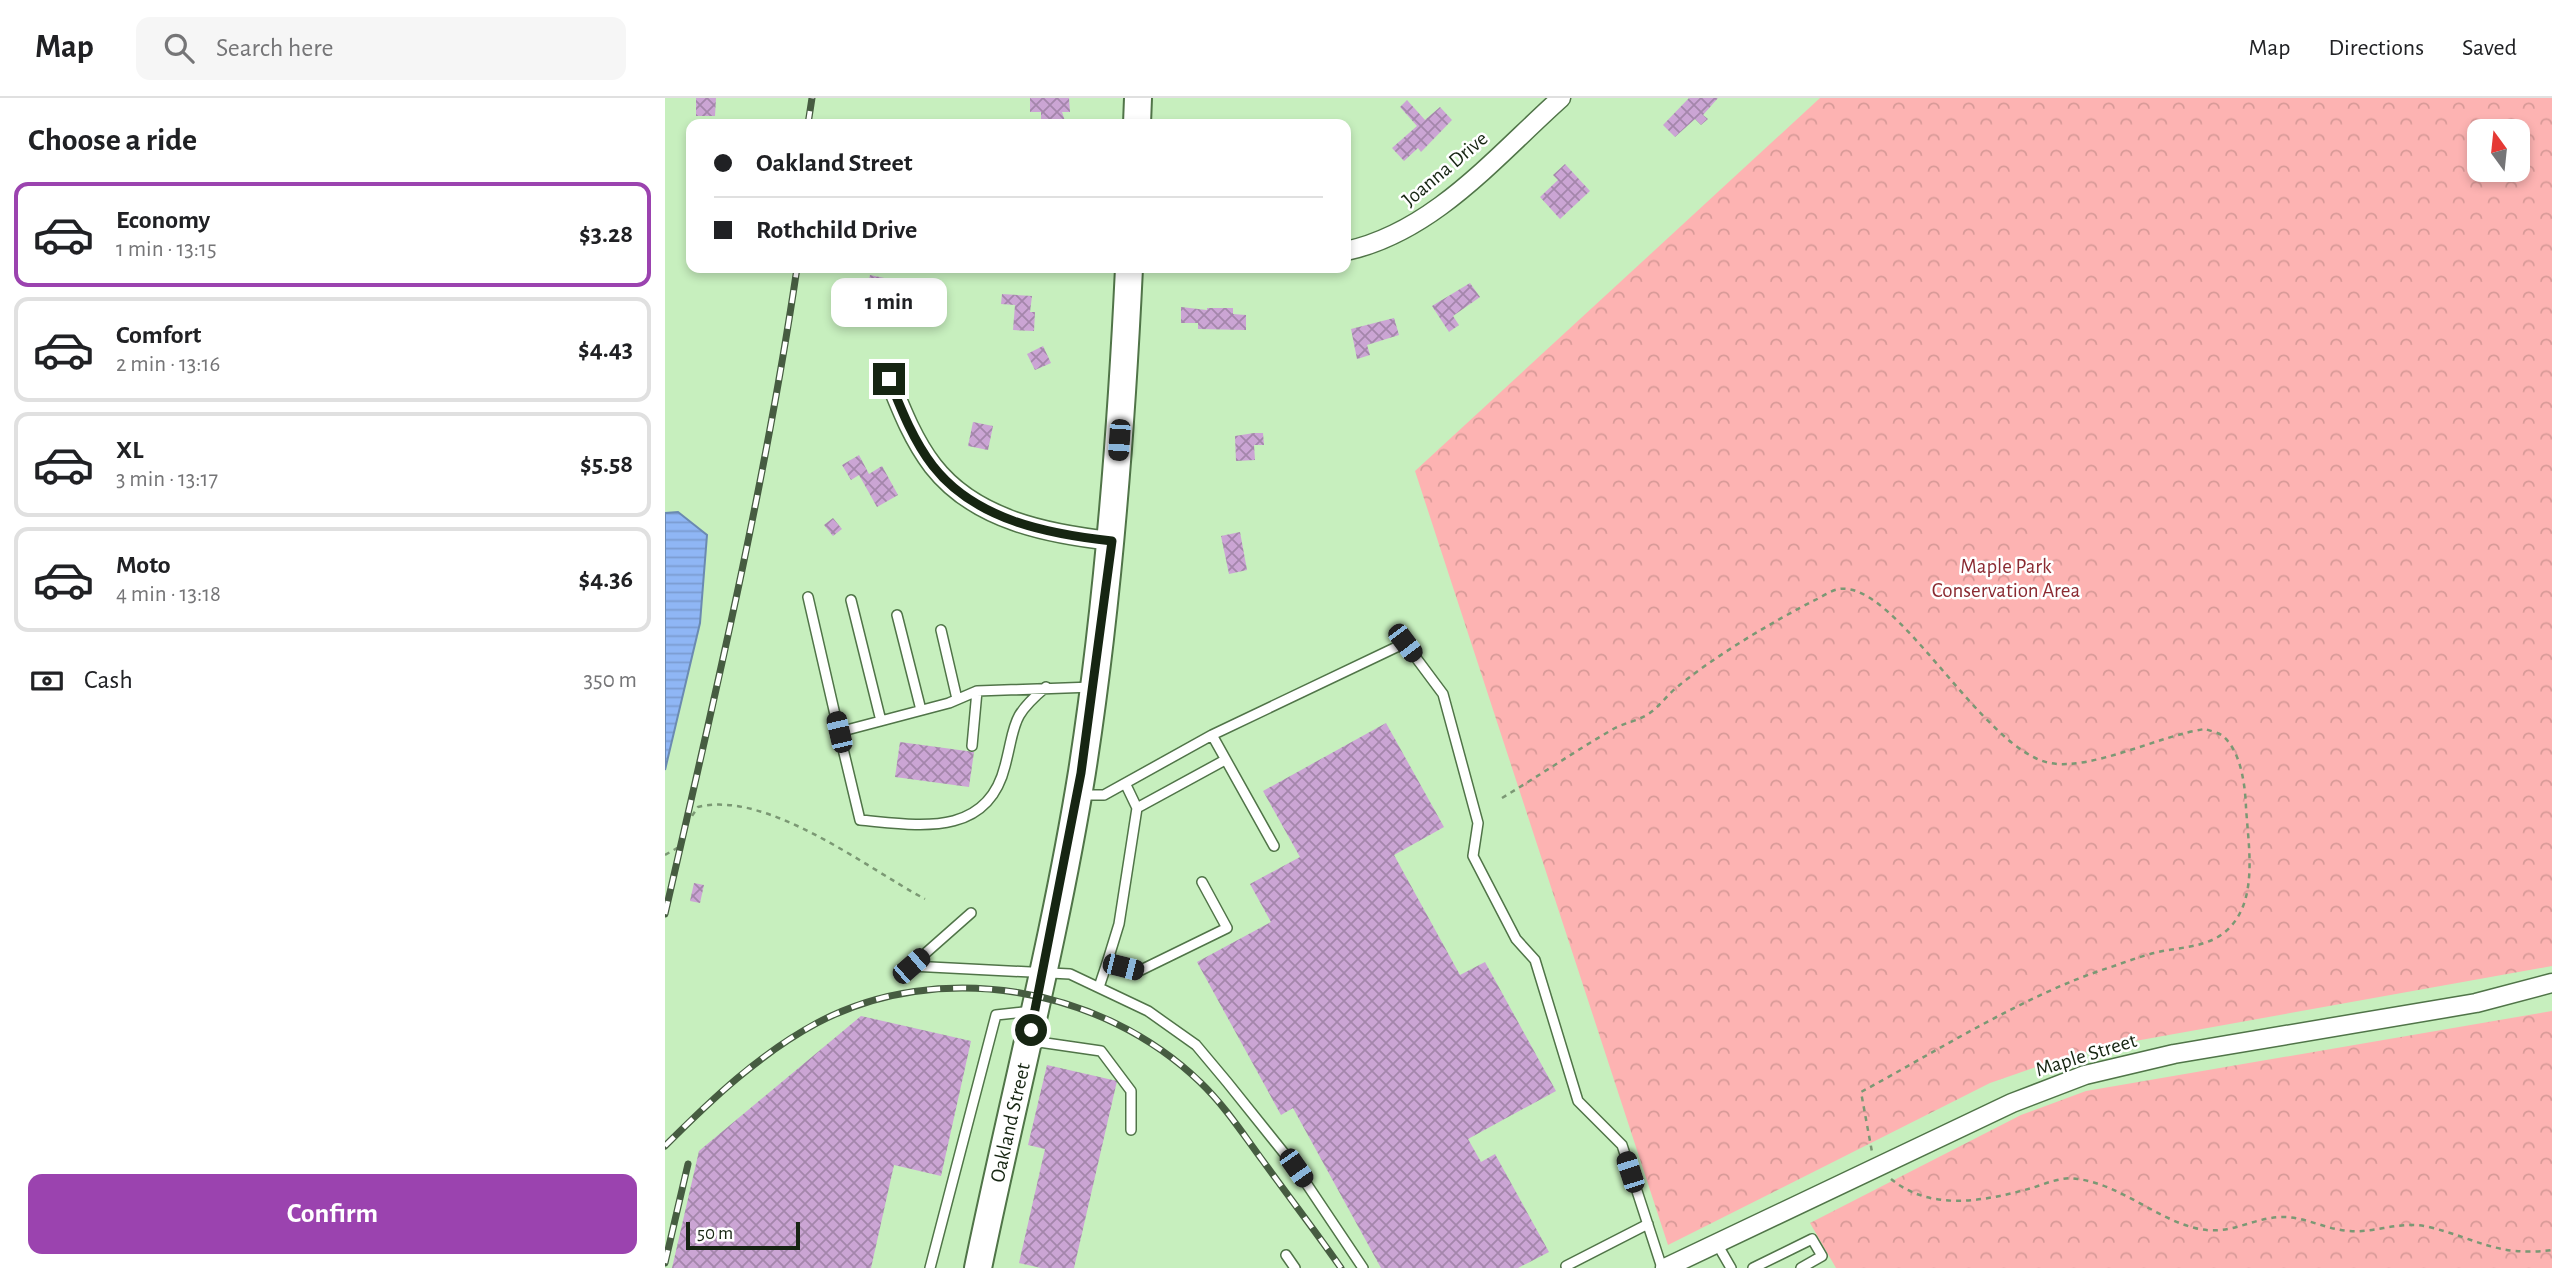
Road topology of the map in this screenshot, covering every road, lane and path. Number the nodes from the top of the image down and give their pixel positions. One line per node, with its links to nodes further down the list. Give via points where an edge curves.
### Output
1 (1138, 98): 3 (main road)
2 (1561, 98): 4 (street, Joanna Drive, via 1424,219 1391,238)
3 (1137, 119)
4 (1351, 250)
5 (1129, 273): 7 (main road, Oakland Street)
6 (889, 379): 7 (street, via 908,426 932,465 968,497 1015,522 1050,533)
7 (1112, 541): 13 (main road, Oakland Street)
8 (808, 597): 18 (lane)
9 (851, 600): 17 (lane)
10 (897, 615): 16 (lane)
11 (941, 630): 15 (lane)
12 (1046, 687): 13 (lane); 14 (lane); 18 (lane, via 1024,705 1013,724 1005,768 994,794 966,816 931,826 860,820)
13 (1094, 687): 22 (main road, Oakland Street)
14 (977, 691): 15 (lane); 20 (lane)
15 (957, 699): 16 (lane)
16 (921, 710): 17 (lane)
17 (881, 721): 18 (lane)
18 (839, 732)
19 (1212, 735): 21 (lane); 23 (lane); 39 (lane, via 1405,643 1443,694 1478,824 1473,856 1516,939 1535,960 1578,1101 1622,1145)
20 (972, 746)
21 (1225, 760): 25 (lane); 26 (lane)
22 (1079, 784): 23 (lane, via 1104,795); 32 (main road, Oakland Street)
23 (1126, 785): 25 (lane)
24 (1503, 798): 38 (path, via 1618,727 1644,717 1676,688 1776,620 1838,589 1855,590 1869,598 1932,655 1993,728 2037,760 2053,764 2084,761 2205,729 2223,736 2237,757 2246,792 2249,862 2246,893 2231,926 2191,948 2155,952 2085,975 1861,1091)
25 (1137, 808): 31 (lane, via 1119,924)
26 (1274, 846)
27 (665, 855): 29 (path, via 680,847 698,807 716,803 787,820)
28 (1202, 882): 31 (lane, via 1227,928 1139,971)
29 (925, 899)
30 (971, 913): 32 (lane, via 911,966)
31 (1107, 963): 34 (lane)
32 (1044, 973): 34 (lane, via 1070,974); 35 (main road, Oakland Street)
33 (2552, 983): 38 (street, Maple Street, via 2476,1003 2174,1054 2085,1075 2012,1103)
34 (1099, 987): 47 (lane, via 1148,1011 1196,1045 1296,1168)
35 (1035, 1011): 36 (main road, Oakland Street); 45 (lane, via 996,1015)
36 (1029, 1041): 37 (lane, via 1101,1051 1131,1091); 43 (main road, Oakland Street)
37 (1131, 1130)
38 (1875, 1167): 40 (street, Maple Street); 41 (path, via 1907,1192 1926,1200 1998,1197 2064,1178 2080,1179 2197,1229 2224,1232 2281,1217 2354,1231 2393,1224 2428,1227 2511,1252)
39 (1648, 1224): 44 (lane); 48 (lane)
40 (1716, 1242): 48 (street, Maple Street); 49 (lane)
41 (2552, 1250)
42 (1286, 1255): 46 (lane)
43 (981, 1266)
44 (1566, 1266)
45 (930, 1268)
46 (1295, 1268)
47 (1363, 1268)
48 (1664, 1268)
49 (1731, 1268)
50 (1753, 1268): 51 (lane, via 1812,1239 1822,1256)
51 (1801, 1268)

